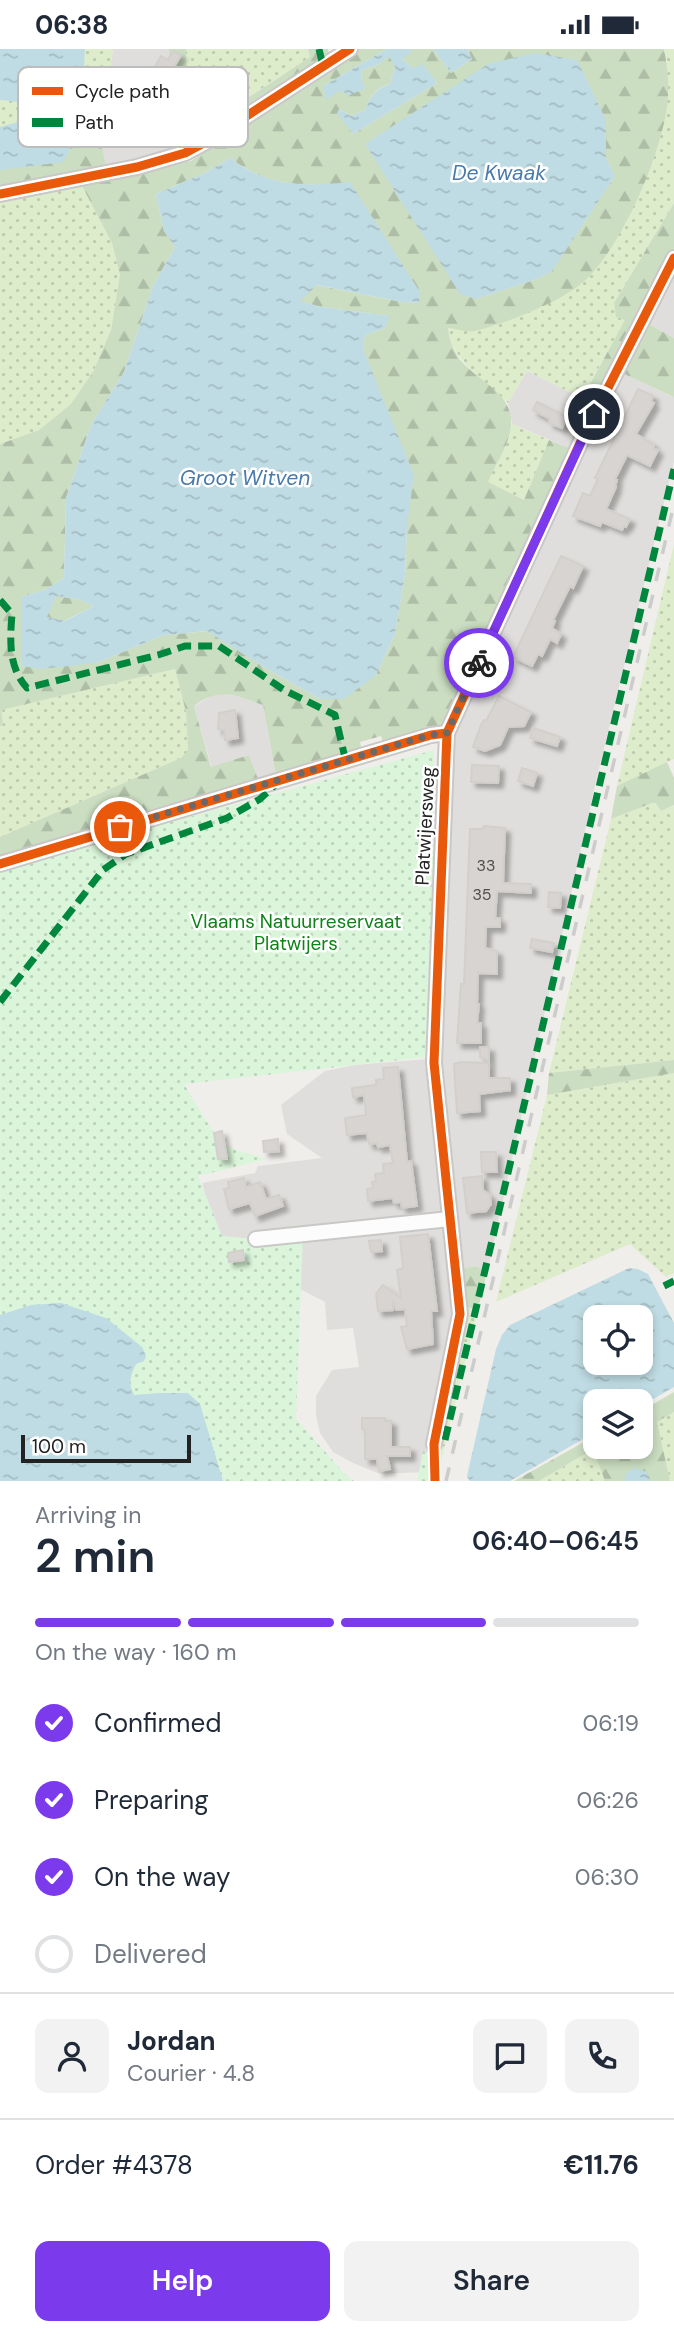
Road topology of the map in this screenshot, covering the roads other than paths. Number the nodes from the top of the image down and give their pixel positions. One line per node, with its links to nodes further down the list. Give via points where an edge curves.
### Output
1 (350, 49): 2 (street)
2 (248, 115)
3 (196, 147): 4 (street, via 137,167)
4 (0, 194)
5 (674, 258): 6 (street, Platwijersweg, via 582,439)
6 (447, 733): 7 (street); 8 (street, Platwijersweg, via 434,1063)
7 (0, 864)
8 (450, 1219): 9 (street); 10 (street, Platwijersweg, via 460,1314)
9 (256, 1239)
10 (434, 1444)

